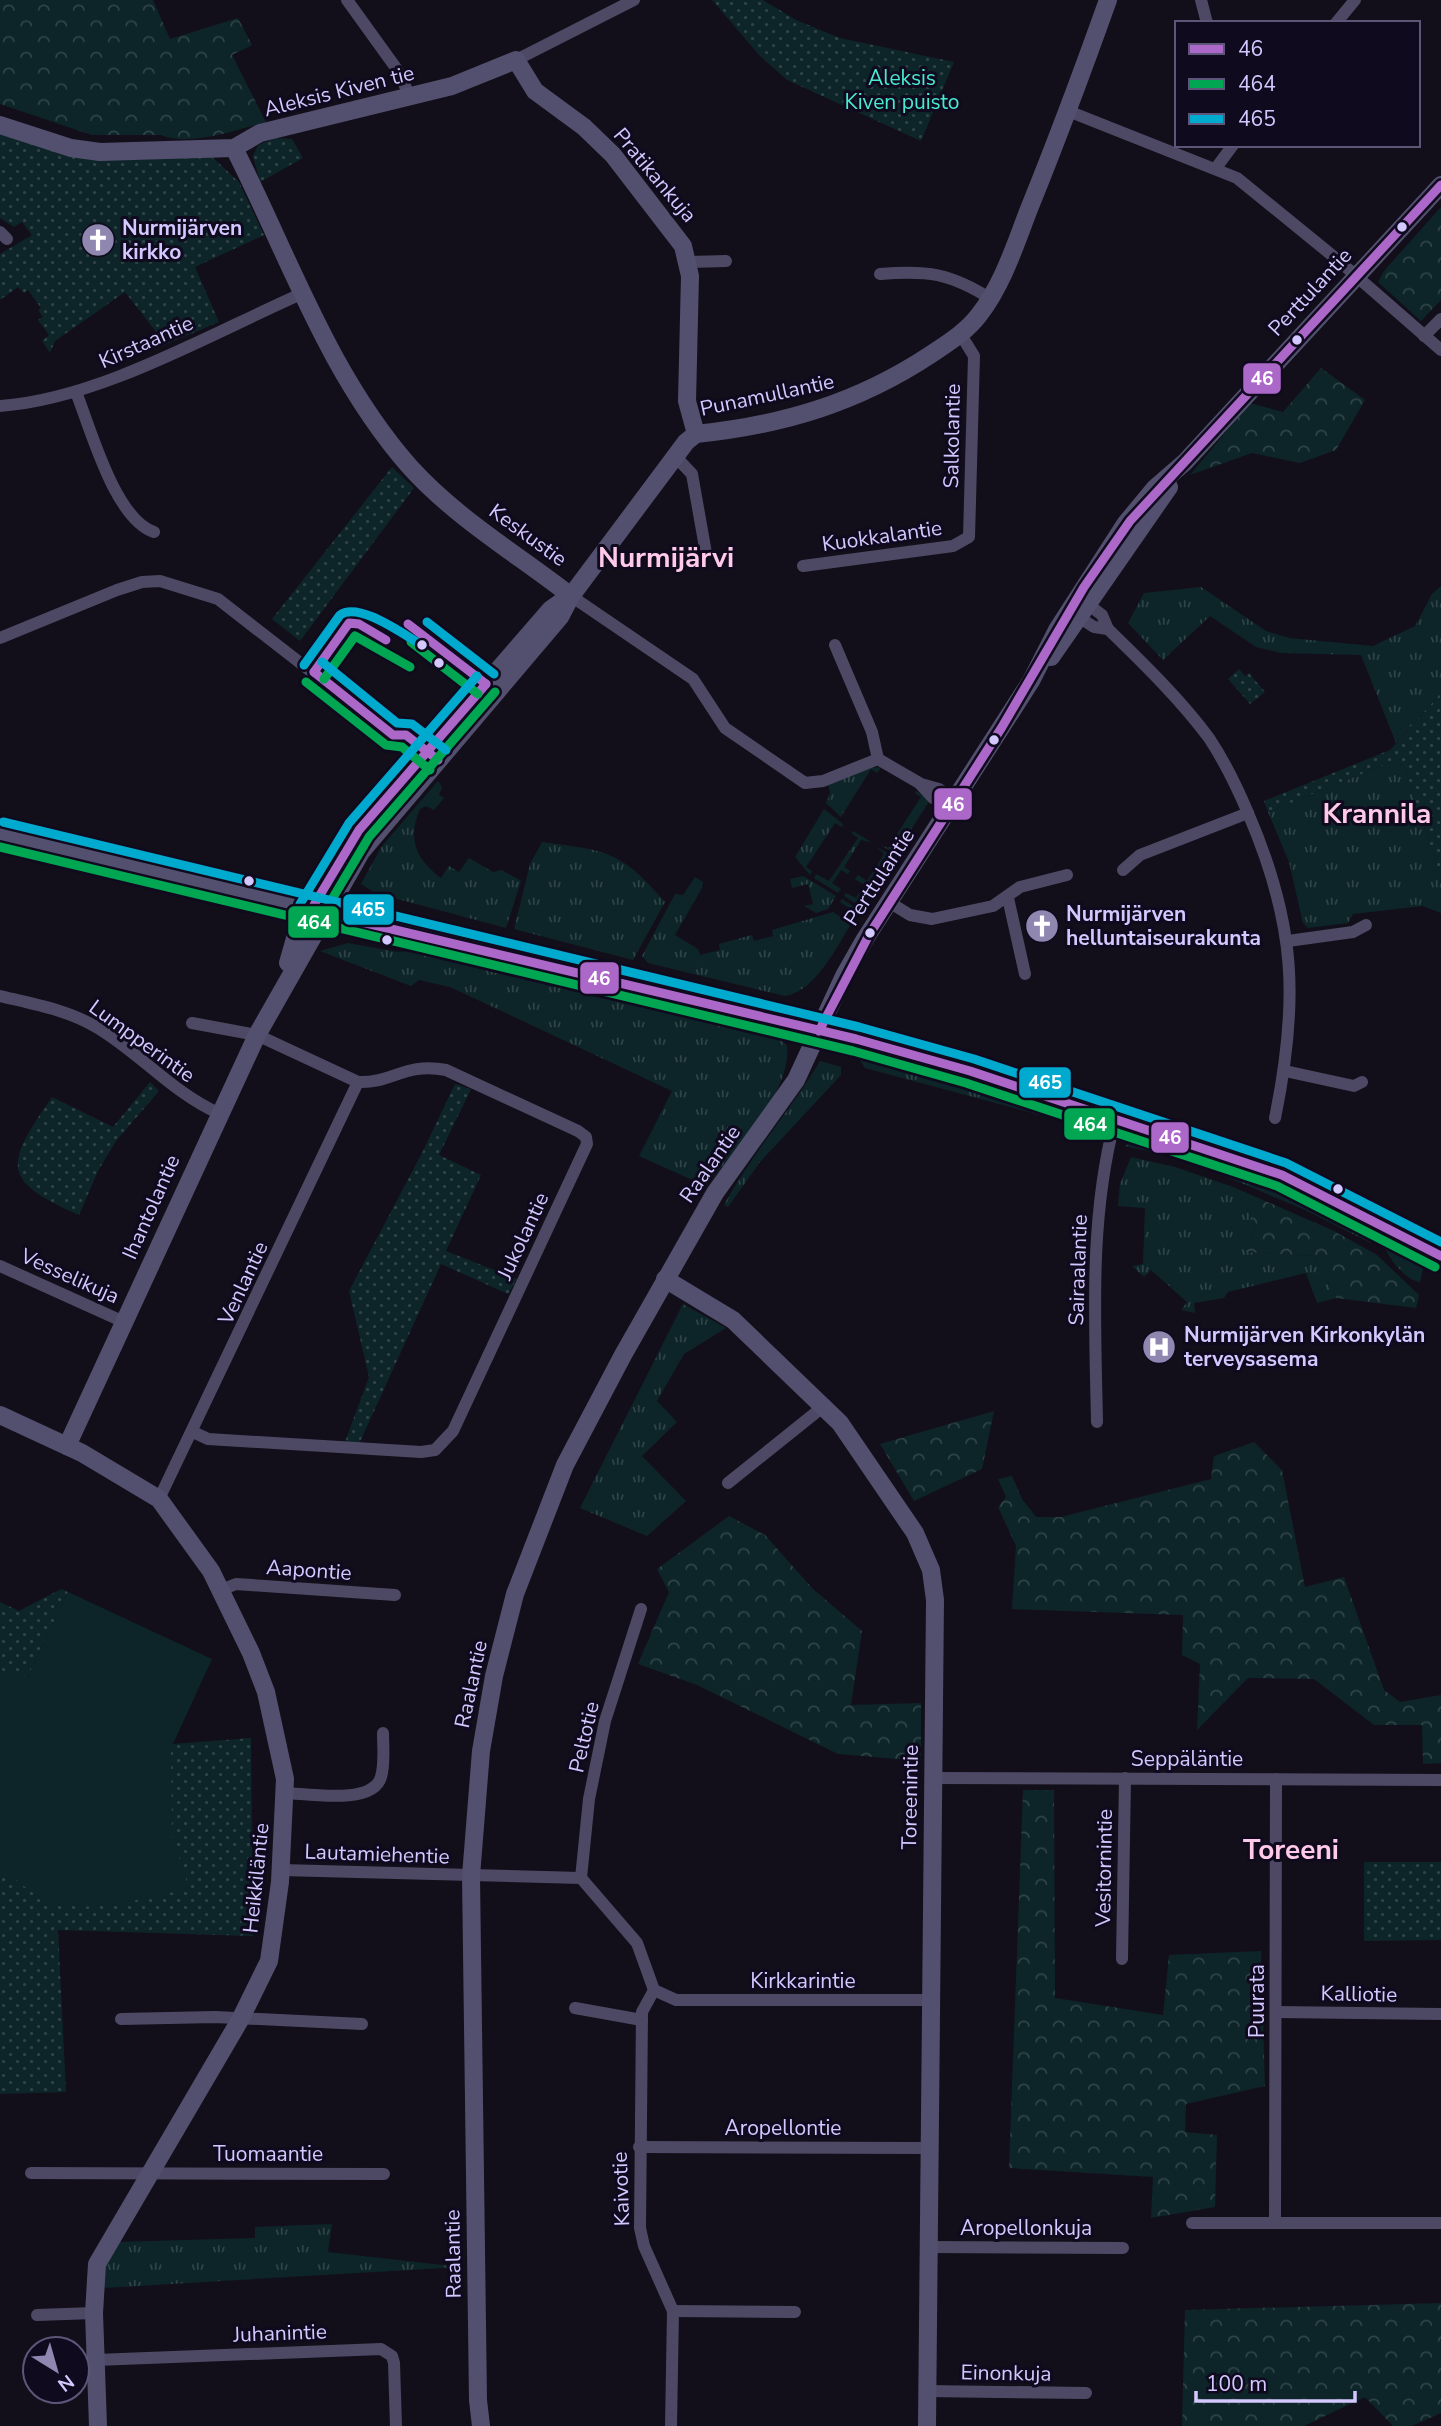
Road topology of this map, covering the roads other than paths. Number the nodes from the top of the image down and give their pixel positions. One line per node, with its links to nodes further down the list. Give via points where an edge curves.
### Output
1 (347, 0): 9 (street)
2 (634, 0): 8 (street, Aleksis Kiven tie)
3 (1108, 0): 10 (street, Punamullantie)
4 (1201, 0): 6 (street)
5 (1355, 0): 7 (street)
6 (1206, 21)
7 (1338, 21)
8 (516, 60): 9 (street, Aleksis Kiven tie, via 490,73); 17 (street, Pratikankuja, via 536,91 613,156 673,231)
9 (411, 97): 13 (street, Aleksis Kiven tie, via 260,133)
10 (1068, 111): 14 (street); 21 (street, Punamullantie)
11 (0, 125): 13 (street, Aleksis Kiven tie, via 71,148 100,152)
12 (1231, 147): 14 (street)
13 (233, 148): 20 (street, Keskustie)
14 (1216, 167): 19 (street, via 1258,193)
15 (1441, 185): 19 (street, Perttulantie)
16 (726, 261): 17 (street)
17 (689, 262): 28 (street, Pratikankuja, via 687,401)
18 (880, 274): 21 (street, via 914,271 951,276)
19 (1356, 276): 24 (street); 35 (street, Perttulantie, via 1185,462 1155,488 1126,523)
20 (301, 294): 26 (street, Kirstaantie); 34 (street, Keskustie, via 358,399 410,467 445,501)
21 (991, 299): 23 (street, Punamullantie)
22 (1441, 319): 24 (street)
23 (961, 335): 28 (street, Punamullantie, via 859,396 780,419); 31 (street, Salkolantie, via 974,356)
24 (1424, 337): 25 (street)
25 (1441, 350)
26 (76, 392): 27 (street, Kirstaantie); 30 (street, via 120,499 142,528)
27 (0, 406)
28 (696, 434): 29 (street, Punamullantie)
29 (674, 455): 32 (street, via 692,474); 34 (street, Punamullantie)
30 (154, 532)
31 (966, 541): 33 (street, Kuokkalantie)
32 (706, 554)
33 (803, 566)
34 (571, 596): 38 (street, Punamullantie, via 560,617); 39 (street, Keskustie, via 693,679 725,728 805,783 824,781)
35 (1079, 608): 40 (street, Perttulantie); 41 (street, via 1094,627 1108,629 1180,703 1229,771)
36 (0, 638): 38 (street, via 117,590 160,582 218,599 393,735 406,735)
37 (835, 645): 39 (street, via 872,732)
38 (428, 758): 47 (street, Punamullantie)
39 (878, 759): 40 (street, via 921,784 933,798)
40 (954, 804): 46 (street, Perttulantie)
41 (1248, 813): 43 (street, via 1140,855); 49 (street, via 1271,870)
42 (0, 834): 47 (street)
43 (1123, 870)
44 (1067, 874): 45 (street, via 1020,887)
45 (1008, 898): 46 (street, via 932,919 910,915); 50 (street)
46 (889, 902): 53 (street, Perttulantie, via 844,976)
47 (319, 912): 53 (street); 54 (street, Ihantolantie)
48 (1366, 926): 49 (street)
49 (1289, 941): 55 (street, via 1291,1007)
50 (1024, 974)
51 (0, 996): 58 (street, Lumpperintie, via 71,1014 100,1030 187,1097)
52 (192, 1023): 54 (street)
53 (819, 1031): 60 (street, via 959,1068); 63 (street, Raalantie, via 782,1104 715,1193)
54 (257, 1035): 56 (street); 58 (street, Ihantolantie)
55 (1285, 1071): 57 (street, via 1354,1086); 59 (street)
56 (359, 1082): 68 (street, Venlantie); 68 (street, Jukolantie, via 426,1066 446,1070 578,1131 587,1144 453,1431 435,1450 208,1439)
57 (1362, 1082)
58 (218, 1113): 64 (street, Ihantolantie)
59 (1275, 1118)
60 (1115, 1120): 61 (street, via 1282,1175); 67 (street, Sairaalantie, via 1098,1215)
61 (1441, 1256)
62 (0, 1266): 64 (street, Vesselikuja)
63 (665, 1279): 65 (street, Toreenintie, via 733,1320); 82 (street, Raalantie, via 565,1465 515,1594 481,1751)
64 (124, 1322): 69 (street, Ihantolantie)
65 (824, 1406): 70 (street); 76 (street, Toreenintie, via 901,1511 931,1570 935,1600)
66 (0, 1415): 69 (street, Heikkiläntie)
67 (1097, 1422)
68 (193, 1432): 71 (street, Venlantie)
69 (66, 1446): 71 (street, Heikkiläntie)
70 (728, 1483)
71 (159, 1499): 72 (street, Heikkiläntie)
72 (221, 1590): 73 (street, Aapontie, via 236,1584); 80 (street, Heikkiläntie, via 266,1692)
73 (395, 1595)
74 (641, 1609): 83 (street, Peltotie, via 605,1721)
75 (383, 1733): 80 (street, via 381,1777 375,1788 362,1795)
76 (933, 1778): 77 (street, Seppäläntie); 86 (street, Toreenintie)
77 (1125, 1778): 78 (street, Seppäläntie); 84 (street, Vesitornintie)
78 (1276, 1779): 79 (street, Seppäläntie); 88 (street, Puurata)
79 (1441, 1780)
80 (286, 1793): 81 (street, Heikkiläntie)
81 (281, 1870): 82 (street, Lautamiehentie); 91 (street, Heikkiläntie, via 269,1961)
82 (471, 1876): 83 (street); 113 (street, Raalantie)
83 (581, 1878): 85 (street, via 637,1943)
84 (1122, 1959)
85 (654, 1990): 86 (street, Kirkkarintie, via 676,2000); 92 (street, Kaivotie)
86 (930, 2000): 95 (street, Toreenintie)
87 (575, 2008): 92 (street)
88 (1276, 2012): 89 (street, Kalliotie); 99 (street, Puurata)
89 (1441, 2014)
90 (121, 2019): 91 (street)
91 (240, 2020): 93 (street); 96 (street, Heikkiläntie)
92 (642, 2020): 94 (street, Kaivotie)
93 (362, 2025)
94 (639, 2147): 95 (street, Aropellontie); 104 (street, Kaivotie, via 640,2228)
95 (928, 2148): 102 (street, Toreenintie)
96 (151, 2172): 97 (street, Tuomaantie); 98 (street, Tuomaantie); 106 (street, Heikkiläntie, via 97,2264)
97 (31, 2173)
98 (384, 2174)
99 (1275, 2223): 100 (street); 101 (street)
100 (1441, 2223)
101 (1192, 2224)
102 (928, 2247): 103 (street, Aropellonkuja); 109 (street, Toreenintie)
103 (1123, 2248)
104 (673, 2311): 105 (street); 114 (street, Kaivotie)
105 (795, 2312)
106 (94, 2313): 107 (street); 108 (street, Heikkiläntie)
107 (37, 2315)
108 (96, 2360): 111 (street, Heikkiläntie); 112 (street, Juhanintie, via 381,2348 394,2363)
109 (926, 2391): 110 (street, Einonkuja); 115 (street, Toreenintie)
110 (1086, 2393)
111 (98, 2426)
112 (396, 2426)
113 (481, 2426)
114 (671, 2426)
115 (927, 2426)

